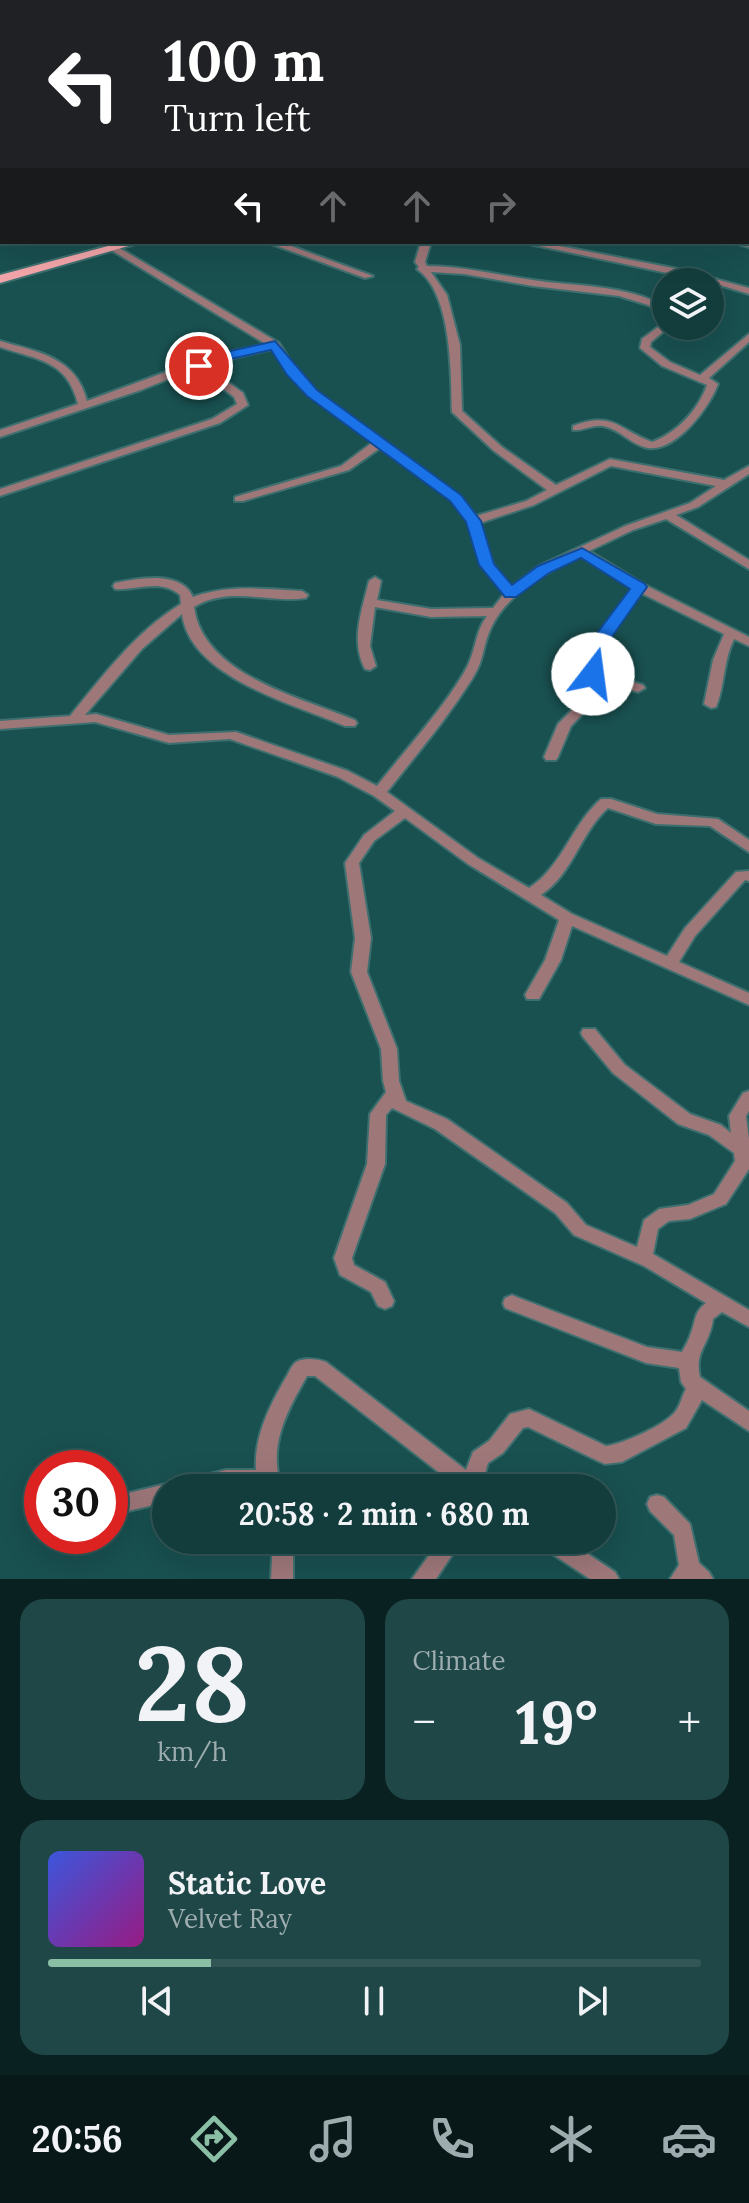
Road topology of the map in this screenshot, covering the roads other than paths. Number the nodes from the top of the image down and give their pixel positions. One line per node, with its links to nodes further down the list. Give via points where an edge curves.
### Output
1 (128, 244): 5 (main road)
2 (277, 244): 7 (street)
3 (425, 244): 6 (street)
4 (535, 244): 9 (street)
5 (113, 248): 8 (main road); 14 (street)
6 (422, 269): 10 (street, via 467,269); 23 (street, via 442,295 449,320 457,412)
7 (368, 276)
8 (0, 279)
9 (749, 291)
10 (652, 304)
11 (652, 336): 16 (street, via 645,348 666,364)
12 (749, 337): 16 (street)
13 (0, 344): 17 (street, via 48,358 73,373)
14 (275, 345): 15 (street); 20 (street, via 312,393)
15 (199, 366): 17 (street); 24 (street, via 239,395 243,405 216,421)
16 (702, 379): 18 (street, via 712,388 683,426 657,444 601,421)
17 (83, 405): 19 (street)
18 (577, 428)
19 (0, 434)
20 (379, 443): 25 (street, via 345,468); 27 (street, via 456,498)
21 (749, 469): 22 (street)
22 (726, 484): 23 (street, via 610,462); 26 (street)
23 (555, 490): 27 (street)
24 (0, 493)
25 (239, 499)
26 (669, 516): 28 (street, via 629,528); 29 (street)
27 (474, 521): 33 (street, via 487,565)
28 (582, 552): 32 (street); 33 (street, via 543,569)
29 (749, 565)
30 (375, 581): 35 (street)
31 (119, 586): 36 (street, via 172,584 186,594)
32 (639, 587): 38 (street); 41 (street, via 601,640)
33 (510, 594): 37 (street)
34 (302, 595): 36 (street, via 218,593)
35 (371, 603): 37 (street, via 431,613); 40 (street, via 364,633)
36 (185, 607): 44 (street); 45 (street, via 191,628 227,669)
37 (495, 612): 48 (street, via 469,674)
38 (731, 633): 39 (street); 43 (street, via 716,660 718,679)
39 (749, 642)
40 (370, 666)
41 (593, 674): 42 (street); 47 (street, via 586,703 565,724)
42 (638, 688)
43 (711, 704)
44 (74, 720): 46 (street); 48 (street, via 96,718 169,739 231,735 343,774)
45 (350, 723)
46 (0, 725)
47 (551, 757)
48 (379, 793): 49 (street)
49 (405, 811): 53 (street); 59 (street, via 369,838 352,863 363,938 359,972 389,1049)
50 (749, 847): 53 (street, via 713,822 656,819 606,802 581,827 549,882)
51 (749, 856): 52 (street)
52 (745, 875): 55 (street, via 690,932)
53 (530, 895): 54 (street)
54 (567, 918): 55 (street); 56 (street, via 553,960)
55 (670, 963): 57 (street)
56 (533, 995)
57 (749, 999)
58 (589, 1033): 61 (street, via 619,1069 684,1119 715,1130)
59 (394, 1094): 62 (street, via 399,1105 441,1124 561,1208 580,1230); 63 (street, via 378,1114 376,1164 343,1258 346,1270 378,1287)
60 (749, 1097): 61 (street, via 737,1116)
61 (746, 1153): 62 (street, via 720,1199 690,1212 665,1214 650,1225 646,1250)
62 (638, 1256): 65 (street)
63 (385, 1301)
64 (512, 1303): 67 (street, via 646,1355)
65 (720, 1303): 66 (street); 67 (street, via 704,1315)
66 (749, 1319)
67 (687, 1361): 68 (street, via 691,1382)
68 (702, 1392): 69 (street); 72 (street, via 692,1395 679,1422 622,1453 605,1455 529,1418 517,1420 480,1458)
69 (749, 1422)
70 (269, 1474): 71 (street, via 266,1450 280,1406 302,1368 319,1368)
71 (455, 1474)
72 (476, 1474)
73 (152, 1496): 74 (street)
74 (128, 1502)
75 (657, 1504): 79 (street, via 683,1531)
76 (283, 1554): 80 (street)
77 (442, 1554): 81 (street)
78 (570, 1554): 82 (street)
79 (691, 1575)
80 (282, 1579)
81 (423, 1579)
82 (608, 1579)

